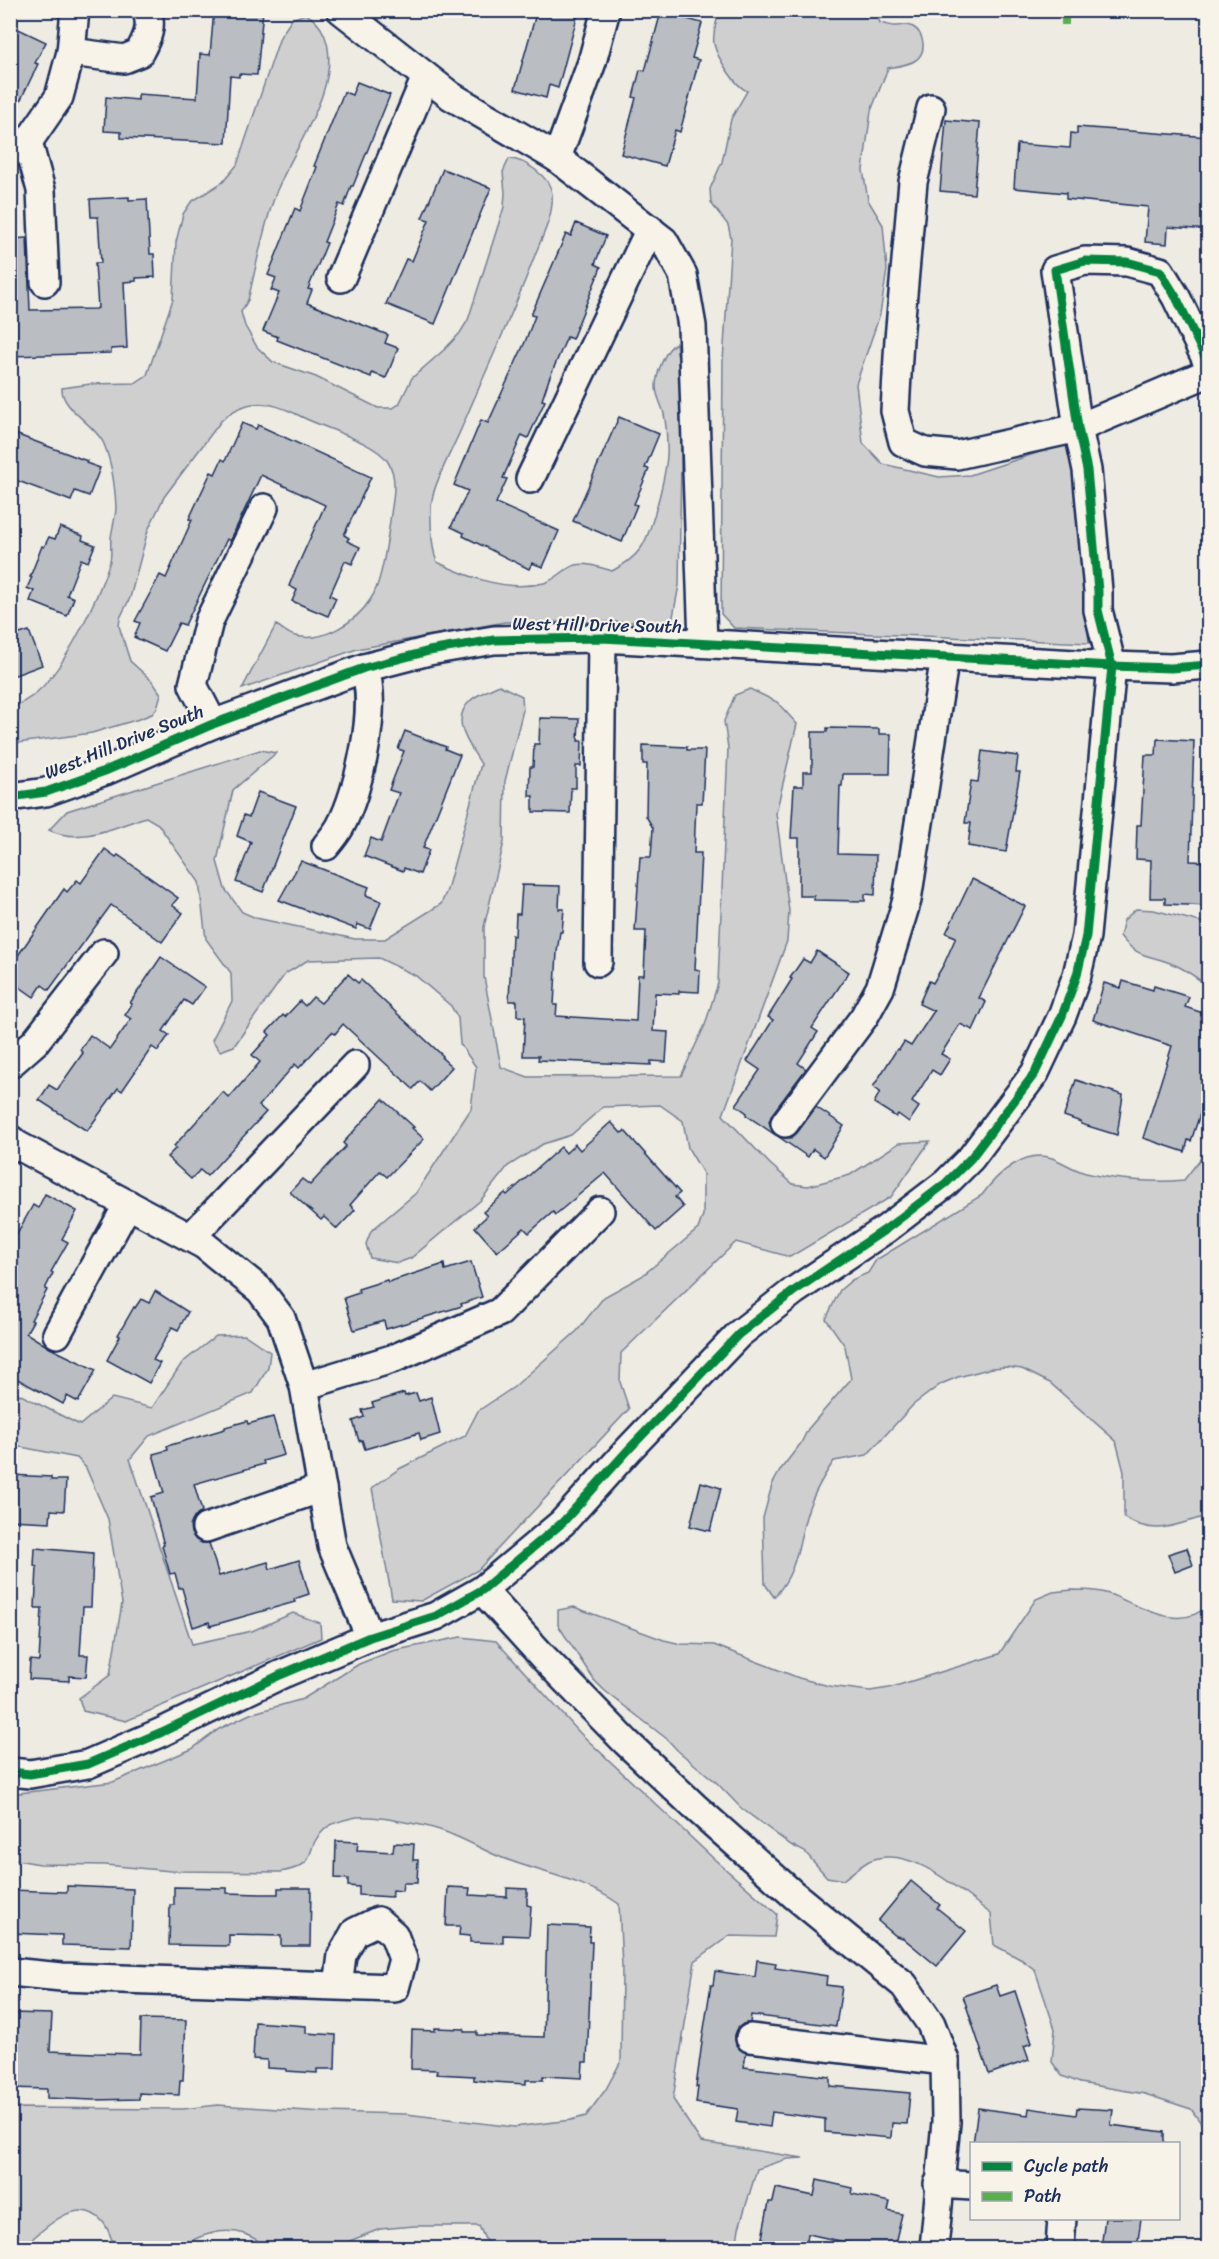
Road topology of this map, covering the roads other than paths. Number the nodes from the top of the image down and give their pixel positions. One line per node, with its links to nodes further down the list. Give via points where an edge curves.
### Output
1 (75, 10): 5 (street)
2 (146, 10): 5 (street, via 149,32 139,53 124,59)
3 (341, 10): 6 (street)
4 (606, 10): 9 (street, via 592,62)
5 (71, 52): 8 (street, via 59,97)
6 (426, 77): 9 (street); 11 (street)
7 (931, 108): 15 (street, via 913,182 899,339 895,411 903,442 925,452 957,455)
8 (19, 147): 12 (street, via 41,190)
9 (557, 158): 10 (street)
10 (650, 230): 16 (street); 19 (street, via 664,241 683,275 692,326)
11 (341, 278)
12 (45, 282)
13 (1209, 363): 15 (street, via 1160,271 1127,262 1085,261 1055,270)
14 (1209, 373): 15 (street)
15 (1078, 428): 22 (street, via 1087,470 1098,610)
16 (530, 479)
17 (264, 508): 24 (street, via 209,621 193,685)
18 (602, 638): 19 (street, West Hill Drive South); 23 (street, West Hill Drive South, via 494,640); 28 (street)
19 (703, 643): 20 (street, West Hill Drive South)
20 (945, 656): 22 (street, West Hill Drive South); 31 (street, via 907,900 880,988 864,1017)
21 (1209, 665): 22 (street, West Hill Drive South)
22 (1112, 666): 40 (street, via 1086,936 1066,1006 1035,1073 971,1158 946,1183 740,1334 562,1523)
23 (364, 668): 24 (street, West Hill Drive South); 26 (street, via 369,679 369,722 354,789 339,827)
24 (213, 724): 25 (street, West Hill Drive South, via 46,792)
25 (10, 796)
26 (326, 846)
27 (104, 953): 29 (street, via 35,1042)
28 (598, 962)
29 (10, 1064)
30 (355, 1065): 35 (street)
31 (785, 1123)
32 (10, 1139): 33 (street)
33 (128, 1204): 35 (street); 36 (street)
34 (600, 1211): 37 (street, via 500,1312 395,1358)
35 (190, 1237): 37 (street, via 260,1290 281,1318)
36 (57, 1334)
37 (304, 1386): 38 (street)
38 (322, 1488): 39 (street); 41 (street, via 332,1546)
39 (206, 1528)
40 (482, 1590): 41 (street, via 436,1616); 46 (street, via 618,1734 695,1807 904,1985 931,2024)
41 (370, 1637): 42 (street, via 88,1764 30,1774)
42 (10, 1772)
43 (10, 1972): 44 (street)
44 (338, 1986)
45 (750, 2038): 46 (street)
46 (945, 2061): 47 (street, via 946,2122)
47 (938, 2184): 48 (street); 50 (street)
48 (970, 2186)
49 (1062, 2220): 51 (street)
50 (934, 2248)
51 (1060, 2248)

